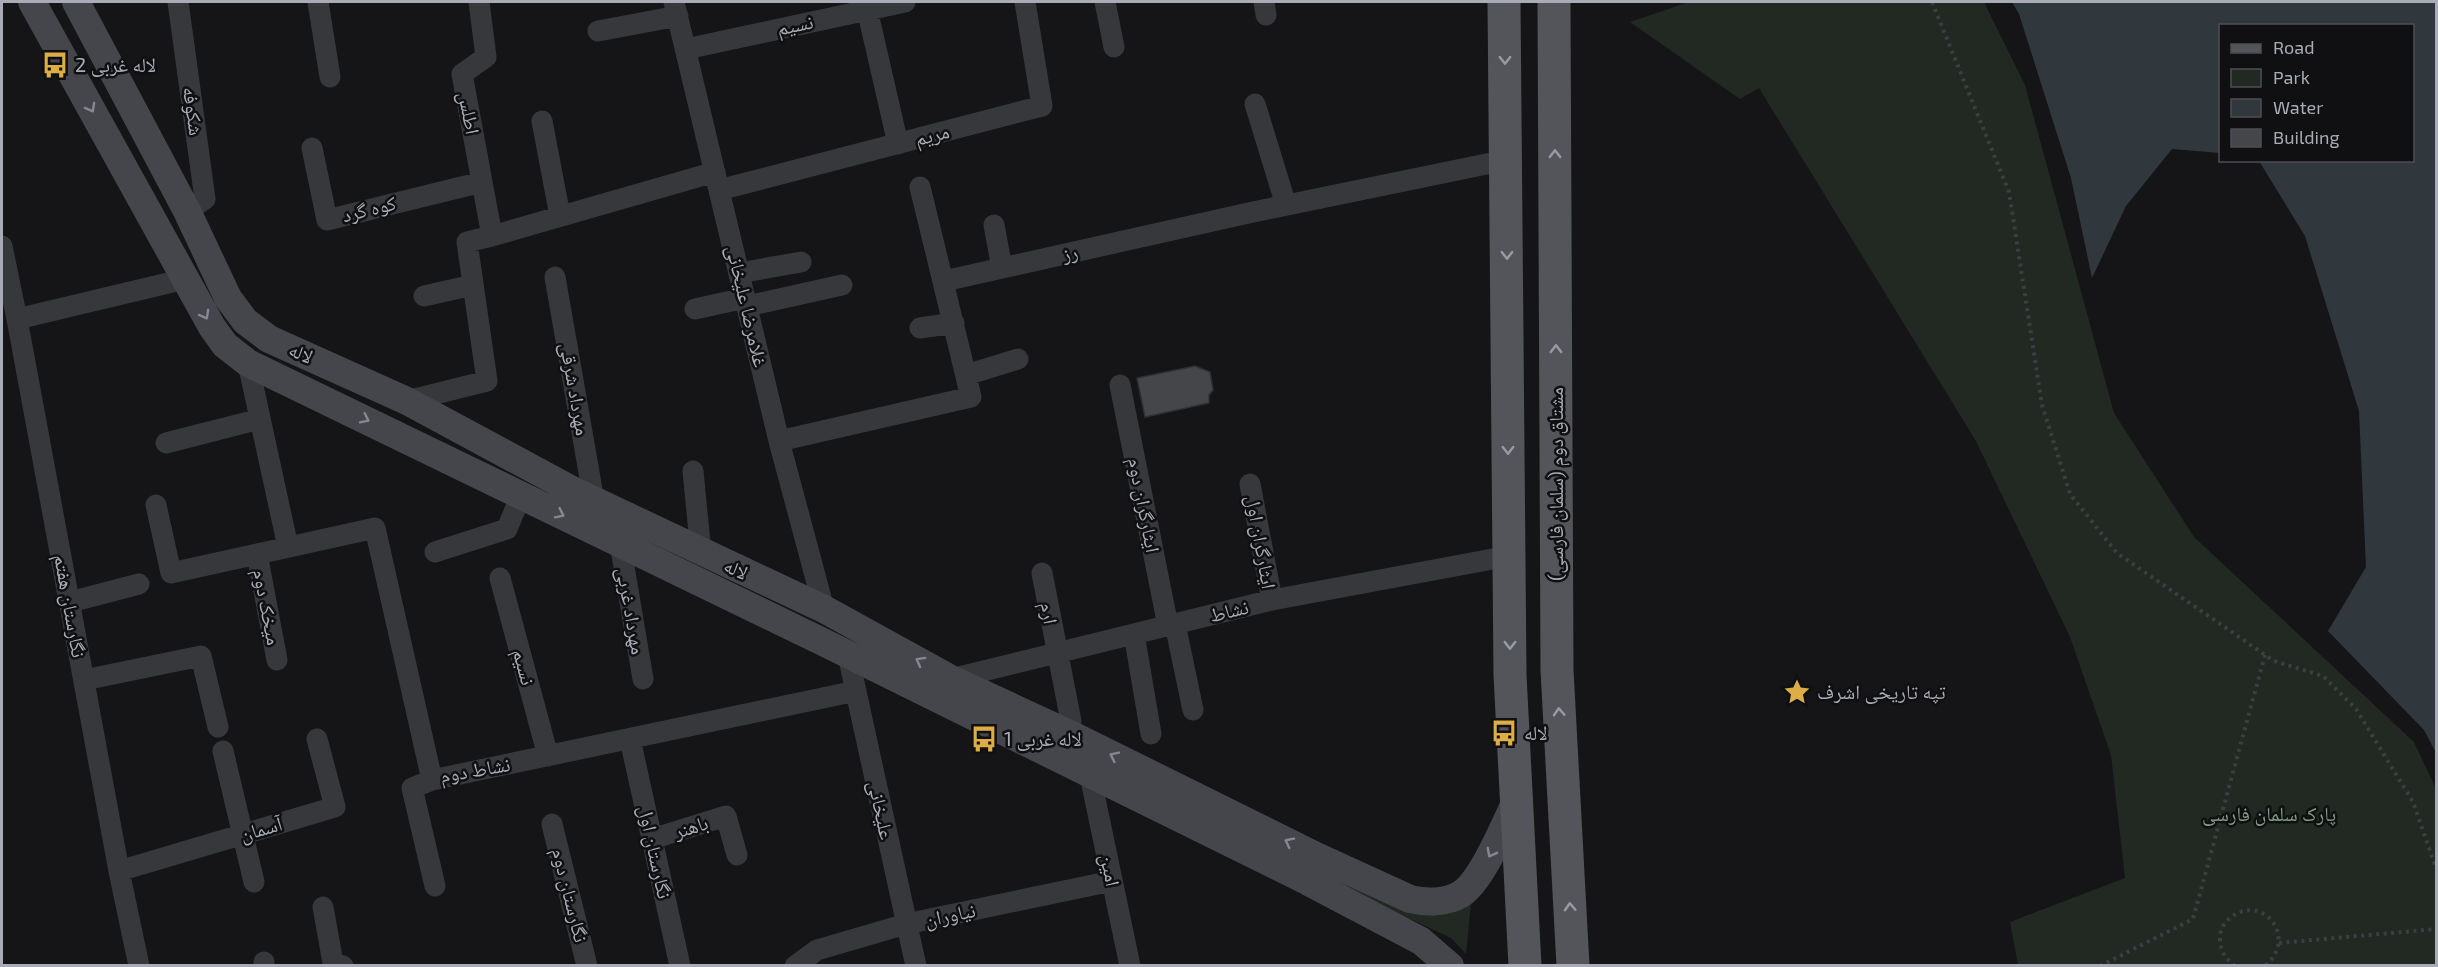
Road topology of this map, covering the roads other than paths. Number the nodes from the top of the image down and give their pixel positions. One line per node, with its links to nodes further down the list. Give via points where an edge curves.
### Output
1 (32, 2): 36 (main road, لاله, one-way to 36)
2 (76, 2): 27 (main road, لاله)
3 (178, 2): 27 (street, شکوفه, via 205,199)
4 (318, 2): 17 (street)
5 (479, 2): 24 (street, اطلس, via 486,57 462,74)
6 (905, 2): 13 (street, نسیم)
7 (1025, 2): 20 (street, مریم, via 1042,106)
8 (1105, 2): 15 (street)
9 (1504, 2): 22 (main road, one-way to 22)
10 (1554, 2): 112 (main road, مشتاق دوم (سلمان فارسی), one-way to 10, via 1557,670)
11 (841, 8): 13 (street, نسیم); 16 (street, نسیم)
12 (676, 9): 14 (street); 16 (street, غلامرضا علیخانی)
13 (867, 9): 20 (street)
14 (598, 31)
15 (1114, 47)
16 (686, 49): 23 (street, غلامرضا علیخانی)
17 (330, 77)
18 (1255, 104): 26 (street)
19 (542, 121): 28 (street)
20 (898, 144): 23 (street, مریم)
21 (312, 148): 24 (street, کوه گرد, via 327,220)
22 (1506, 160): 26 (street, رز); 64 (main road, one-way to 64)
23 (717, 181): 28 (street); 34 (street, غلامرضا علیخانی)
24 (482, 182): 30 (street, اطلس)
25 (920, 187): 37 (street)
26 (1286, 205): 33 (street, رز)
27 (187, 211): 50 (main road, لاله, via 228,298 245,321 269,339)
28 (560, 216): 30 (street)
29 (994, 225): 33 (street)
30 (492, 236): 38 (street, via 467,242)
31 (2, 246): 43 (street, نگارستان هفتم)
32 (801, 262): 34 (street)
33 (1002, 268): 37 (street, رز)
34 (739, 273): 41 (street, غلامرضا علیخانی)
35 (555, 277): 57 (street, مهرداد شرقی)
36 (185, 279): 43 (street); 47 (main road, لاله, one-way to 47, via 225,345)
37 (944, 281): 44 (street)
38 (473, 285): 40 (street); 50 (street, via 488,381)
39 (842, 285): 41 (street)
40 (424, 296)
41 (746, 302): 42 (street); 52 (street, غلامرضا علیخانی)
42 (695, 309)
43 (17, 319): 70 (street, نگارستان هفتم)
44 (954, 322): 45 (street); 48 (street)
45 (920, 328)
46 (1018, 359): 48 (street)
47 (248, 363): 51 (street); 56 (main road, لاله, one-way to 56)
48 (966, 375): 52 (street, via 971,397)
49 (1120, 385): 72 (street, ایثارگران دوم)
50 (407, 401): 57 (main road, لاله)
51 (260, 419): 53 (street); 60 (street)
52 (779, 441): 71 (street, غلامرضا علیخانی)
53 (166, 443)
54 (693, 471): 62 (street)
55 (1250, 484): 69 (street, ایثارگران اول)
56 (521, 495): 59 (main road, لاله, one-way to 59); 61 (street, via 507,529)
57 (594, 501): 62 (main road, لاله)
58 (156, 505): 63 (street, نشاط دوم, via 171,573)
59 (620, 543): 67 (main road, لاله); 77 (street, مهرداد غربی)
60 (288, 548): 63 (street, نشاط دوم); 90 (street, نشاط دوم, via 375,528)
61 (435, 552)
62 (701, 553): 67 (main road, لاله)
63 (257, 554): 76 (street, میخک دوم)
64 (1509, 556): 69 (street, نشاط); 91 (main road, one-way to 91)
65 (1042, 573): 74 (street, ارم)
66 (500, 578): 88 (street, نسیم)
67 (729, 581): 71 (main road, لاله); 75 (main road, لاله)
68 (139, 584): 70 (street)
69 (1272, 600): 72 (street, نشاط)
70 (70, 602): 79 (street, نگارستان هفتم)
71 (824, 609): 78 (main road, لاله, one-way to 71)
72 (1171, 625): 73 (street, نشاط); 81 (street, ایثارگران دوم)
73 (1134, 634): 74 (street, نشاط); 84 (street)
74 (1056, 653): 78 (street, نشاط); 82 (street, ارم)
75 (848, 655): 80 (street, علیخانی); 89 (main road, لاله)
76 (277, 660)
77 (643, 679)
78 (951, 679): 96 (main road, لاله, one-way to 78, via 1094,746)
79 (84, 680): 83 (street, via 201,656); 97 (street, نگارستان هفتم)
80 (856, 691): 86 (street, نشاط دوم); 102 (street, علیخانی)
81 (1193, 710)
82 (1071, 721)
83 (218, 727)
84 (1151, 734)
85 (317, 739): 93 (street, آسمان, via 335,807)
86 (630, 739): 88 (street, نشاط دوم); 94 (street, نگارستان اول)
87 (224, 751): 93 (street)
88 (548, 756): 90 (street, نشاط دوم)
89 (1090, 775): 96 (main road, لاله); 98 (street, امین)
90 (432, 780): 100 (street, via 412,788)
91 (1516, 801): 96 (main road, لاله, one-way to 96, via 1489,857 1461,894 1423,902); 111 (main road)
92 (552, 824): 105 (street, نگارستان دوم)
93 (243, 834): 97 (street, آسمان); 99 (street)
94 (652, 839): 95 (street, باهنر, via 726,816); 106 (street, نگارستان اول)
95 (737, 855)
96 (1311, 869): 110 (main road, لاله, via 1421,941)
97 (119, 871): 103 (street, نگارستان هفتم)
98 (1112, 881): 102 (street, نیاوران); 109 (street, امین)
99 (254, 882)
100 (435, 886)
101 (323, 908): 104 (street, via 333,963)
102 (906, 924): 107 (street, نیاوران, via 817,950); 108 (street, علیخانی)
103 (139, 966)
104 (344, 966)
105 (587, 966)
106 (680, 966)
107 (795, 966)
108 (916, 966)
109 (1130, 966)
110 (1450, 966)
111 (1525, 966)
112 (1573, 966)

